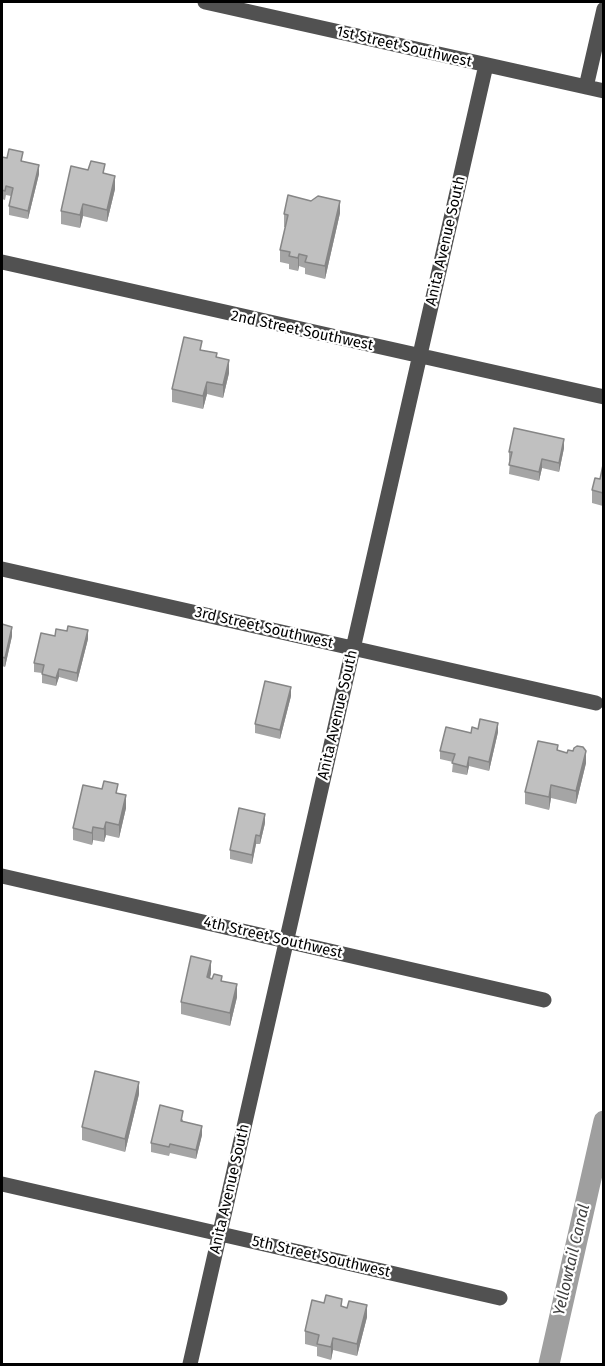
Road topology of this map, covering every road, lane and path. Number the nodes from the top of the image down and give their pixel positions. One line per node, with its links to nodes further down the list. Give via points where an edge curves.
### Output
1 (205, 2): 2 (street, 1st Street Southwest)
2 (252, 7): 4 (street, 1st Street Southwest)
3 (603, 9): 5 (street)
4 (486, 65): 5 (street, 1st Street Southwest); 8 (street, Anita Avenue South)
5 (586, 87): 6 (street, 1st Street Southwest)
6 (603, 91)
7 (2, 262): 8 (street, 2nd Street Southwest)
8 (419, 356): 9 (street, 2nd Street Southwest); 11 (street, Anita Avenue South)
9 (603, 398)
10 (2, 569): 11 (street, 3rd Street Southwest)
11 (353, 648): 12 (street, 3rd Street Southwest); 14 (street, Anita Avenue South)
12 (596, 704)
13 (2, 876): 14 (street, 4th Street Southwest)
14 (286, 941): 15 (street, 4th Street Southwest); 17 (street, Anita Avenue South)
15 (544, 1000)
16 (2, 1184): 17 (street, 5th Street Southwest)
17 (220, 1234): 18 (street, 5th Street Southwest); 19 (street, Anita Avenue South)
18 (500, 1298)
19 (190, 1365)

